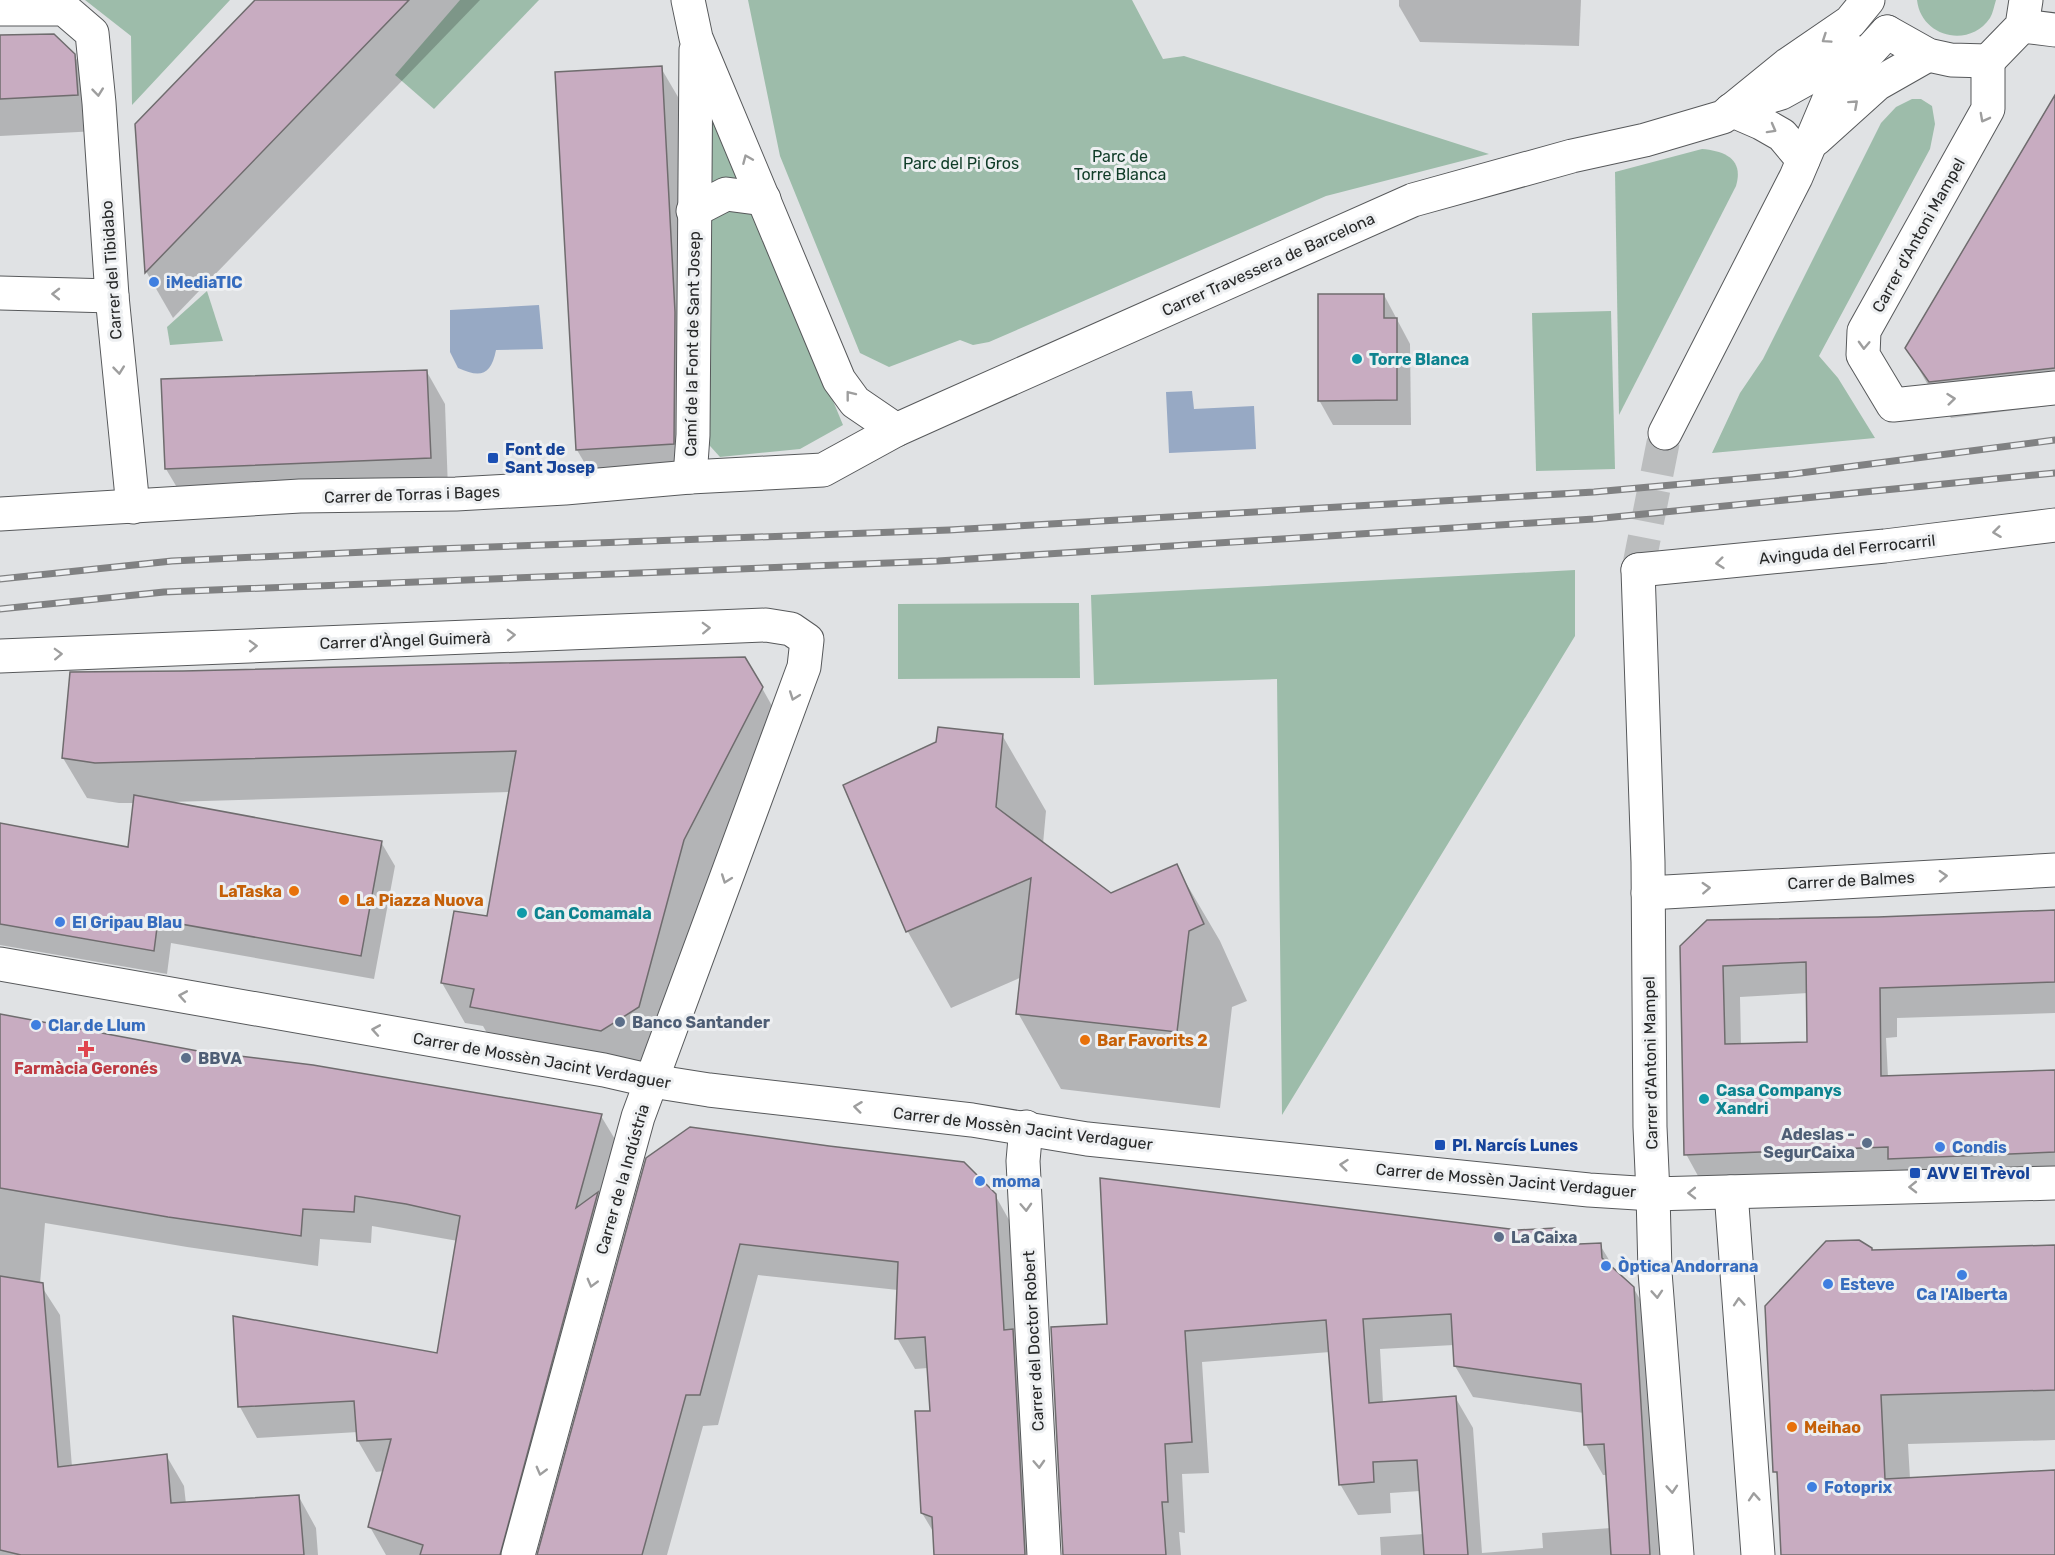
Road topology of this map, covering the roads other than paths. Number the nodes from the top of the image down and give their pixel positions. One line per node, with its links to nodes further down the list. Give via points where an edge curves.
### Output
1 (688, 0): 8 (street, Camí de la Font de Sant Josep)
2 (1868, 0): 11 (street, Carrer Travessera de Barcelona, one-way to 11, via 1850,22 1787,65)
3 (1883, 0): 7 (street)
4 (0, 9): 16 (street, Carrer del Tibidabo, one-way to 16, via 64,9 92,33)
5 (2024, 13): 6 (street); 10 (street)
6 (2055, 30)
7 (1887, 32): 9 (street); 11 (street, Carrer Travessera de Barcelona, via 1781,93); 12 (street, via 1832,92)
8 (696, 38): 13 (street, Camí de la Font de Sant Josep, one-way to 8); 14 (street, Camí de la Font de Sant Josep)
9 (1928, 55): 10 (street); 12 (street, one-way to 9, via 1877,84)
10 (1988, 61): 17 (street, Carrer d'Antoni Mampel, one-way to 17, via 1989,110 1864,331 1863,355 1893,405)
11 (1731, 111): 12 (street, one-way to 12, via 1761,123); 18 (street, Carrer Travessera de Barcelona, via 1723,117 1645,140 1413,200)
12 (1807, 152): 19 (street)
13 (764, 199): 14 (street, Camí de la Font de Sant Josep, via 726,194); 18 (street, Camí de la Font de Sant Josep, one-way to 13, via 855,402 839,380)
14 (693, 211): 21 (street, Camí de la Font de Sant Josep)
15 (0, 293): 16 (street, one-way to 15)
16 (112, 296): 22 (street, Carrer del Tibidabo, one-way to 22)
17 (2055, 388)
18 (896, 430): 20 (street, Carrer Travessera de Barcelona)
19 (1665, 433)
20 (823, 470): 21 (street, Carrer de Torras i Bages)
21 (690, 477): 22 (street, Carrer de Torras i Bages, via 456,494 300,496)
22 (133, 507): 23 (street, Carrer de Torras i Bages)
23 (0, 514)
24 (2055, 525): 25 (street, Avinguda del Ferrocarril, one-way to 25)
25 (1638, 570): 29 (street, Carrer d'Antoni Mampel)
26 (807, 640): 27 (street, Carrer d'Àngel Guimerà, one-way to 26, via 766,625 791,629); 31 (street, Carrer de la Indústria, one-way to 31, via 804,667)
27 (0, 656)
28 (2055, 870): 29 (street, Carrer de Balmes, one-way to 28)
29 (1648, 893): 35 (street, Carrer d'Antoni Mampel)
30 (0, 964): 31 (street, Carrer de Mossèn Jacint Verdaguer, one-way to 30)
31 (652, 1081): 32 (street, Carrer de Mossèn Jacint Verdaguer, one-way to 31); 36 (street, Carrer de la Indústria, one-way to 36, via 638,1117)
32 (1026, 1127): 35 (street, Carrer de Mossèn Jacint Verdaguer, one-way to 32, via 1087,1138); 37 (street, Carrer del Doctor Robert, one-way to 37, via 1023,1161)
33 (2055, 1183): 34 (street, Carrer de Mossèn Jacint Verdaguer, one-way to 34)
34 (1731, 1192): 35 (street, Carrer de Mossèn Jacint Verdaguer, one-way to 35); 39 (street, one-way to 34)
35 (1653, 1194): 38 (street, Carrer d'Antoni Mampel, one-way to 38, via 1655,1272)
36 (518, 1555)
37 (1044, 1555)
38 (1677, 1555)
39 (1758, 1555)

